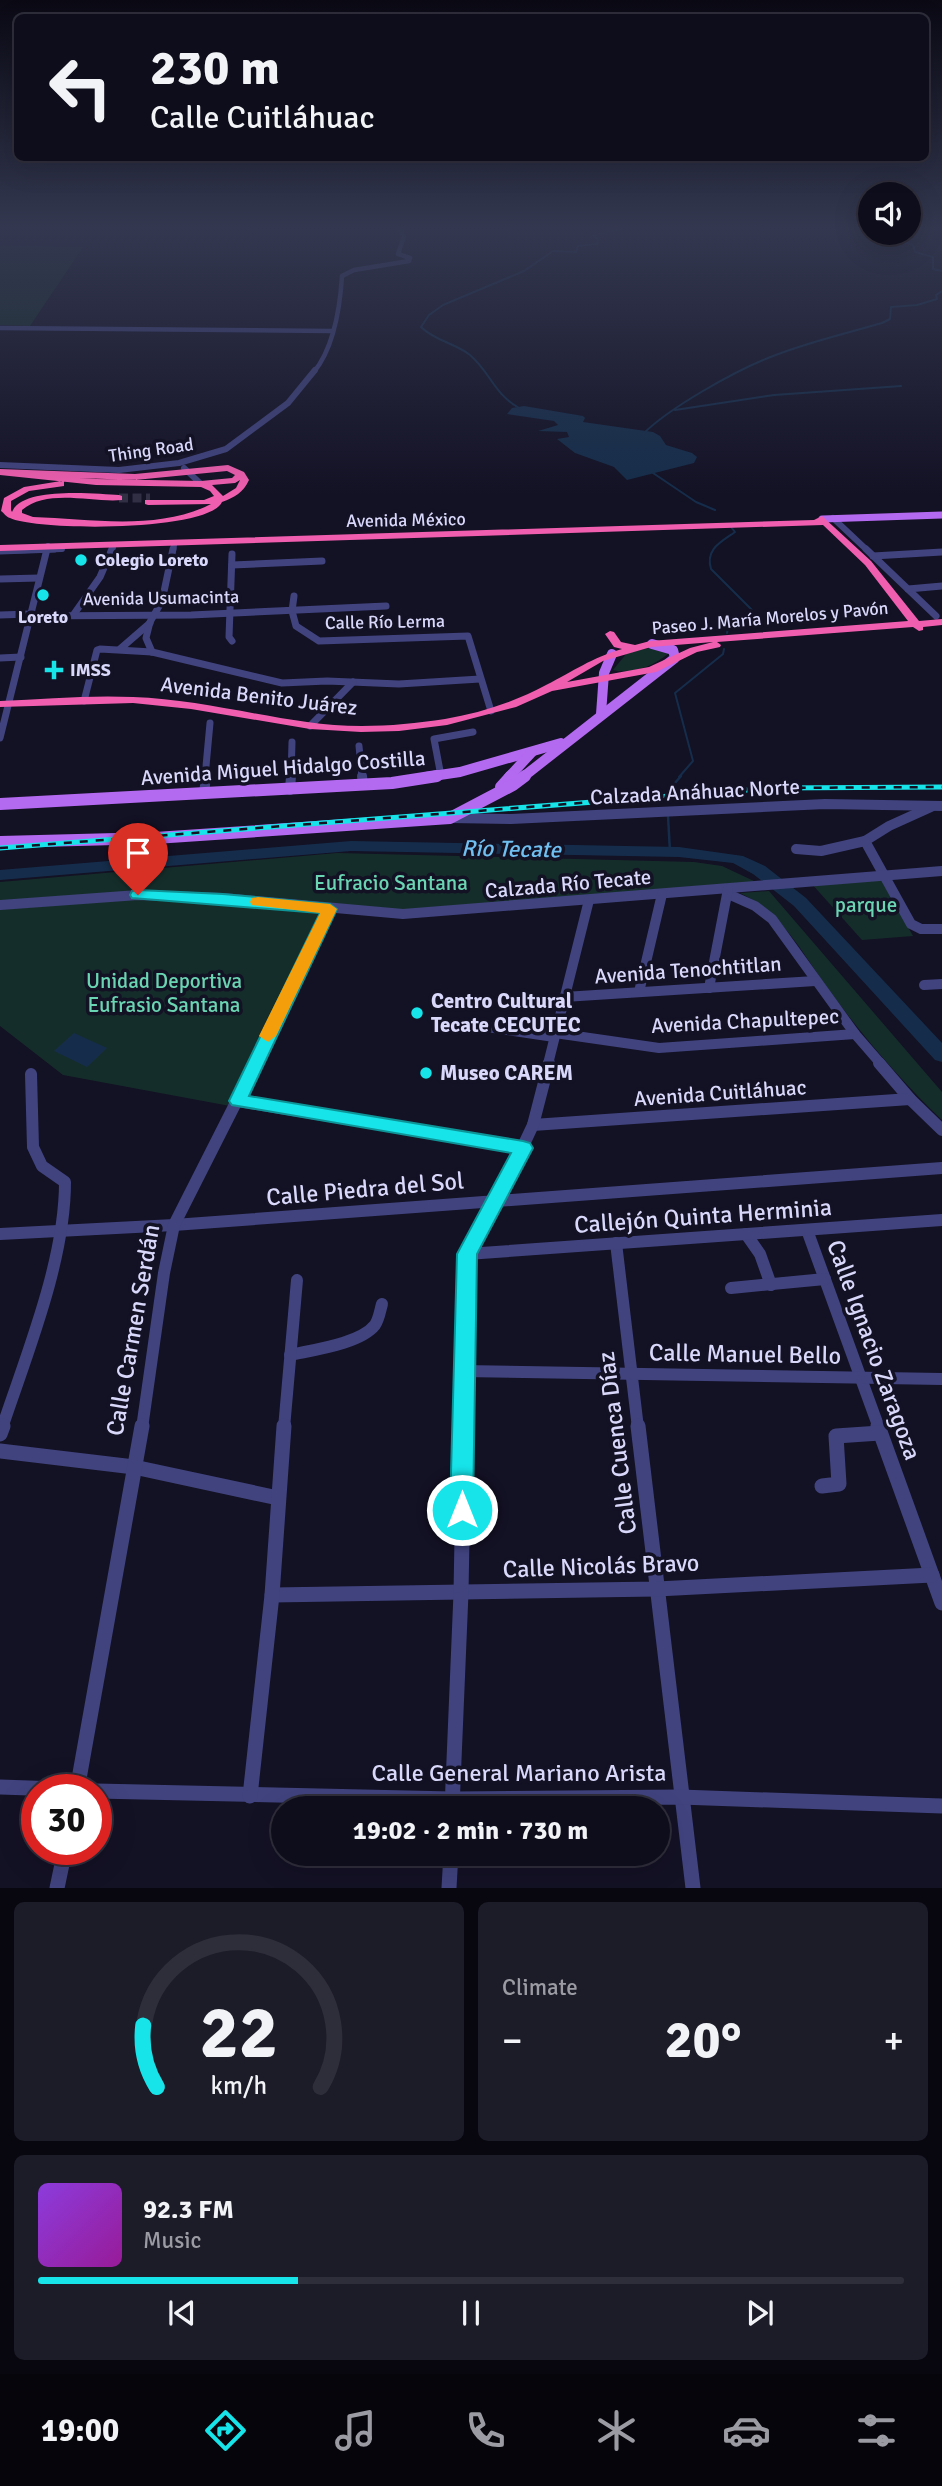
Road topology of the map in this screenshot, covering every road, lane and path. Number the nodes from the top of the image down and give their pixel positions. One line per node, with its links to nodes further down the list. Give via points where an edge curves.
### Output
1 (336, 318): 3 (street, Thing Road)
2 (0, 328): 3 (street)
3 (332, 331): 4 (street, Thing Road, via 327,354 285,405 226,449)
4 (179, 463): 5 (street, Thing Road, via 103,471); 7 (street)
5 (0, 465)
6 (0, 472): 9 (highway)
7 (190, 472): 8 (highway, via 228,468); 9 (highway, via 135,477); 11 (street)
8 (241, 474): 11 (highway, via 236,480); 14 (highway, via 245,480 240,491)
9 (30, 475): 10 (highway)
10 (87, 481): 11 (highway); 16 (highway, via 35,487 11,496 6,511)
11 (201, 484): 14 (highway, via 213,489)
12 (122, 500): 16 (highway, via 27,501 17,509)
13 (149, 500): 14 (highway)
14 (218, 500): 16 (highway, via 202,515 175,521)
15 (942, 517): 17 (main road, Avenida México)
16 (23, 519)
17 (825, 520): 18 (highway, Avenida México); 25 (street); 41 (highway, via 869,563)
18 (339, 538): 19 (street, Avenida México); 21 (highway)
19 (174, 545): 20 (street, Avenida México); 39 (street, via 162,601)
20 (113, 547): 21 (street, Avenida México); 36 (street, via 100,577)
21 (47, 548): 22 (highway); 28 (street)
22 (0, 550)
23 (942, 552): 25 (street)
24 (232, 554): 27 (street)
25 (873, 556): 31 (street)
26 (322, 561): 27 (street)
27 (232, 565): 35 (street)
28 (39, 578): 29 (street); 38 (street)
29 (0, 579)
30 (942, 586): 31 (street)
31 (908, 589): 40 (street)
32 (294, 596): 34 (street)
33 (386, 607): 34 (street, Avenida Usumacinta)
34 (292, 611): 35 (street, Avenida Usumacinta); 55 (street, Calle Río Lerma, via 296,626 319,641 468,636)
35 (230, 613): 39 (street, Avenida Usumacinta); 46 (street)
36 (74, 614): 38 (street, Avenida Usumacinta); 39 (street, Avenida Usumacinta)
37 (0, 615): 38 (street, Avenida Usumacinta)
38 (30, 615): 52 (street)
39 (153, 619): 49 (street); 50 (street, via 146,643)
40 (939, 619): 41 (highway, Paseo J. María Morelos y Pavón)
41 (919, 628): 42 (highway, Paseo J. María Morelos y Pavón); 45 (highway, Paseo J. María Morelos y Pavón); 54 (highway, Paseo J. María Morelos y Pavón, via 725,644)
42 (942, 630)
43 (692, 632): 45 (highway)
44 (610, 634): 48 (highway, via 618,645)
45 (680, 640): 47 (highway, Paseo J. María Morelos y Pavón)
46 (232, 641)
47 (652, 644): 48 (highway, Paseo J. María Morelos y Pavón); 54 (main road, via 673,650)
48 (639, 646): 51 (highway, Paseo J. María Morelos y Pavón)
49 (120, 649): 50 (street); 59 (street, via 97,650)
50 (152, 652): 57 (street, via 273,681)
51 (612, 654): 56 (main road); 58 (highway, Paseo J. María Morelos y Pavón)
52 (21, 657): 53 (street); 60 (street)
53 (0, 658)
54 (675, 658): 56 (highway, Paseo J. María Morelos y Pavón, via 652,670); 62 (main road)
55 (480, 679): 57 (street); 61 (street)
56 (603, 680): 58 (highway, Paseo J. María Morelos y Pavón); 62 (main road)
57 (352, 682): 64 (street)
58 (549, 688): 61 (highway, Avenida Benito Juárez)
59 (84, 701): 60 (highway, Avenida Benito Juárez); 64 (highway, Avenida Benito Juárez, via 191,706)
60 (5, 704): 66 (street)
61 (491, 711): 64 (highway, Avenida Benito Juárez, via 399,728)
62 (601, 714): 68 (main road)
63 (210, 723): 74 (street)
64 (310, 726)
65 (473, 732): 71 (street, via 434,738)
66 (0, 738)
67 (292, 742): 73 (street)
68 (565, 743): 70 (main road, Avenida Miguel Hidalgo Costilla); 75 (main road)
69 (359, 746): 72 (street)
70 (532, 752): 71 (main road, Avenida Miguel Hidalgo Costilla); 75 (main road)
71 (441, 776): 72 (main road, Avenida Miguel Hidalgo Costilla)
72 (363, 785): 73 (main road, Avenida Miguel Hidalgo Costilla)
73 (290, 790): 74 (main road, Avenida Miguel Hidalgo Costilla)
74 (204, 794): 76 (main road, Avenida Miguel Hidalgo Costilla)
75 (491, 798): 78 (main road)
76 (0, 804)
77 (939, 806): 78 (street, Calzada Anáhuac Norte, via 814,804); 80 (street, via 889,826)
78 (450, 818): 79 (main road, via 145,839)
79 (0, 842)
80 (866, 842): 81 (street, via 821,852); 83 (street)
81 (796, 849)
82 (942, 871): 83 (street, Calzada Río Tecate)
83 (884, 875): 84 (street, Calzada Río Tecate); 89 (street, via 911,924)
84 (728, 891): 85 (street, Calzada Río Tecate); 90 (street, via 772,919); 93 (street)
85 (662, 894): 86 (street, Calzada Río Tecate); 94 (street)
86 (589, 900): 88 (street, Calzada Río Tecate, via 403,915); 95 (street)
87 (0, 905): 88 (street, Calzada Río Tecate, via 138,895)
88 (330, 909): 101 (street, Calle Carmen Serdán)
89 (942, 929)
90 (815, 981): 93 (street, Avenida Tenochtitlan); 97 (street)
91 (942, 984): 92 (street)
92 (924, 985)
93 (709, 988): 94 (street, Avenida Tenochtitlan)
94 (639, 992): 95 (street, Avenida Tenochtitlan)
95 (564, 997): 98 (street)
96 (487, 1027): 98 (street, Avenida Chapultepec)
97 (855, 1034): 98 (street, Avenida Chapultepec, via 659,1048); 100 (street)
98 (555, 1035): 102 (street)
99 (32, 1074): 110 (street, via 36,1158 60,1177 66,1188)
100 (910, 1099): 102 (street, Avenida Cuitláhuac); 103 (street)
101 (238, 1101): 104 (street); 108 (street, Calle Carmen Serdán)
102 (533, 1125): 104 (street)
103 (942, 1130)
104 (523, 1148): 106 (street)
105 (942, 1168): 106 (street, Calle Piedra del Sol)
106 (498, 1199): 108 (street, Calle Piedra del Sol); 114 (street)
107 (942, 1220): 109 (street, Callejón Quinta Herminia)
108 (174, 1225): 110 (street, Calle Piedra del Sol); 128 (street, Calle Carmen Serdán)
109 (807, 1230): 112 (street, Callejón Quinta Herminia); 115 (street, Calle Ignacio Zaragoza)
110 (59, 1231): 111 (street, Calle Piedra del Sol); 126 (street, via 45,1301)
111 (0, 1234)
112 (746, 1234): 113 (street, Callejón Quinta Herminia); 117 (street, via 760,1254)
113 (616, 1243): 114 (street, Callejón Quinta Herminia); 122 (street, Calle Cuenca Díaz)
114 (467, 1254): 121 (street)
115 (825, 1279): 117 (street); 123 (street, Calle Ignacio Zaragoza)
116 (297, 1280): 120 (street)
117 (771, 1285): 118 (street)
118 (731, 1287)
119 (382, 1304): 120 (street, via 370,1330)
120 (290, 1355): 130 (street)
121 (463, 1371): 122 (street, Calle Manuel Bello); 133 (street)
122 (632, 1375): 123 (street, Calle Manuel Bello); 132 (street, Calle Cuenca Díaz)
123 (859, 1378): 124 (street, Calle Manuel Bello); 125 (street, Calle Ignacio Zaragoza)
124 (942, 1379)
125 (880, 1433): 129 (street, via 836,1436 839,1484); 131 (street, Calle Ignacio Zaragoza)
126 (0, 1434)
127 (0, 1451): 128 (street)
128 (134, 1467): 130 (street); 136 (street, Calle Carmen Serdán)
129 (822, 1486)
130 (278, 1498): 134 (street)
131 (932, 1575): 132 (street, Calle Nicolás Bravo); 135 (street, Calle Ignacio Zaragoza)
132 (657, 1589): 133 (street, Calle Nicolás Bravo); 144 (street, Calle Cuenca Díaz)
133 (461, 1593): 134 (street, Calle Nicolás Bravo); 141 (street)
134 (272, 1595): 140 (street)
135 (942, 1603)
136 (80, 1774)
137 (0, 1787): 138 (street)
138 (21, 1788)
139 (112, 1792): 140 (street, Calle General Mariano Arista)
140 (250, 1796): 142 (street, Calle General Mariano Arista)
141 (452, 1796)
142 (271, 1797)
143 (670, 1797): 144 (street, Calle General Mariano Arista)
144 (680, 1797): 145 (street, Calle General Mariano Arista); 150 (street, Calle Cuenca Díaz)
145 (942, 1806)
146 (62, 1865): 148 (street)
147 (450, 1866): 149 (street)
148 (57, 1888)
149 (449, 1888)
150 (693, 1888)

